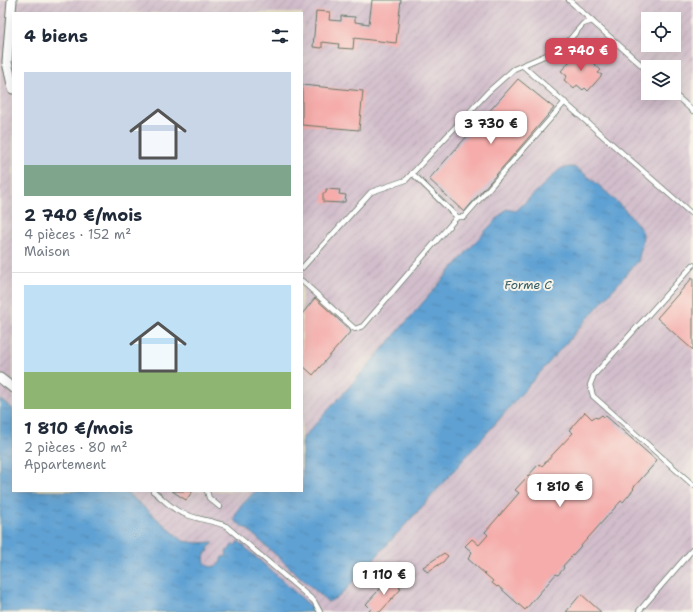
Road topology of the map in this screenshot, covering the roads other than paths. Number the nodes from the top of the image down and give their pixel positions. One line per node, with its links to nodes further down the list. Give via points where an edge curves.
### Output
1 (12, 0): 6 (street, via 7,62)
2 (569, 0): 3 (lane)
3 (592, 21): 4 (lane); 5 (lane, via 583,24 564,46)
4 (641, 65)
5 (523, 66): 8 (lane); 10 (lane, via 514,69 488,92)
6 (12, 84)
7 (681, 100): 9 (lane)
8 (564, 102): 11 (lane); 12 (lane, via 464,217)
9 (693, 111)
10 (412, 173): 12 (lane); 14 (lane, via 406,180 370,192)
11 (693, 215)
12 (457, 217): 15 (lane, via 363,326 355,329)
13 (693, 264): 18 (lane, via 594,375 590,385 593,396)
14 (303, 267)
15 (303, 282)
16 (0, 378): 17 (street)
17 (12, 387)
18 (693, 485)
19 (154, 492): 24 (lane, via 178,511 226,526 314,601)
20 (207, 492): 21 (lane, via 209,498)
21 (220, 507)
22 (693, 549): 23 (lane)
23 (639, 611)
24 (320, 612)

